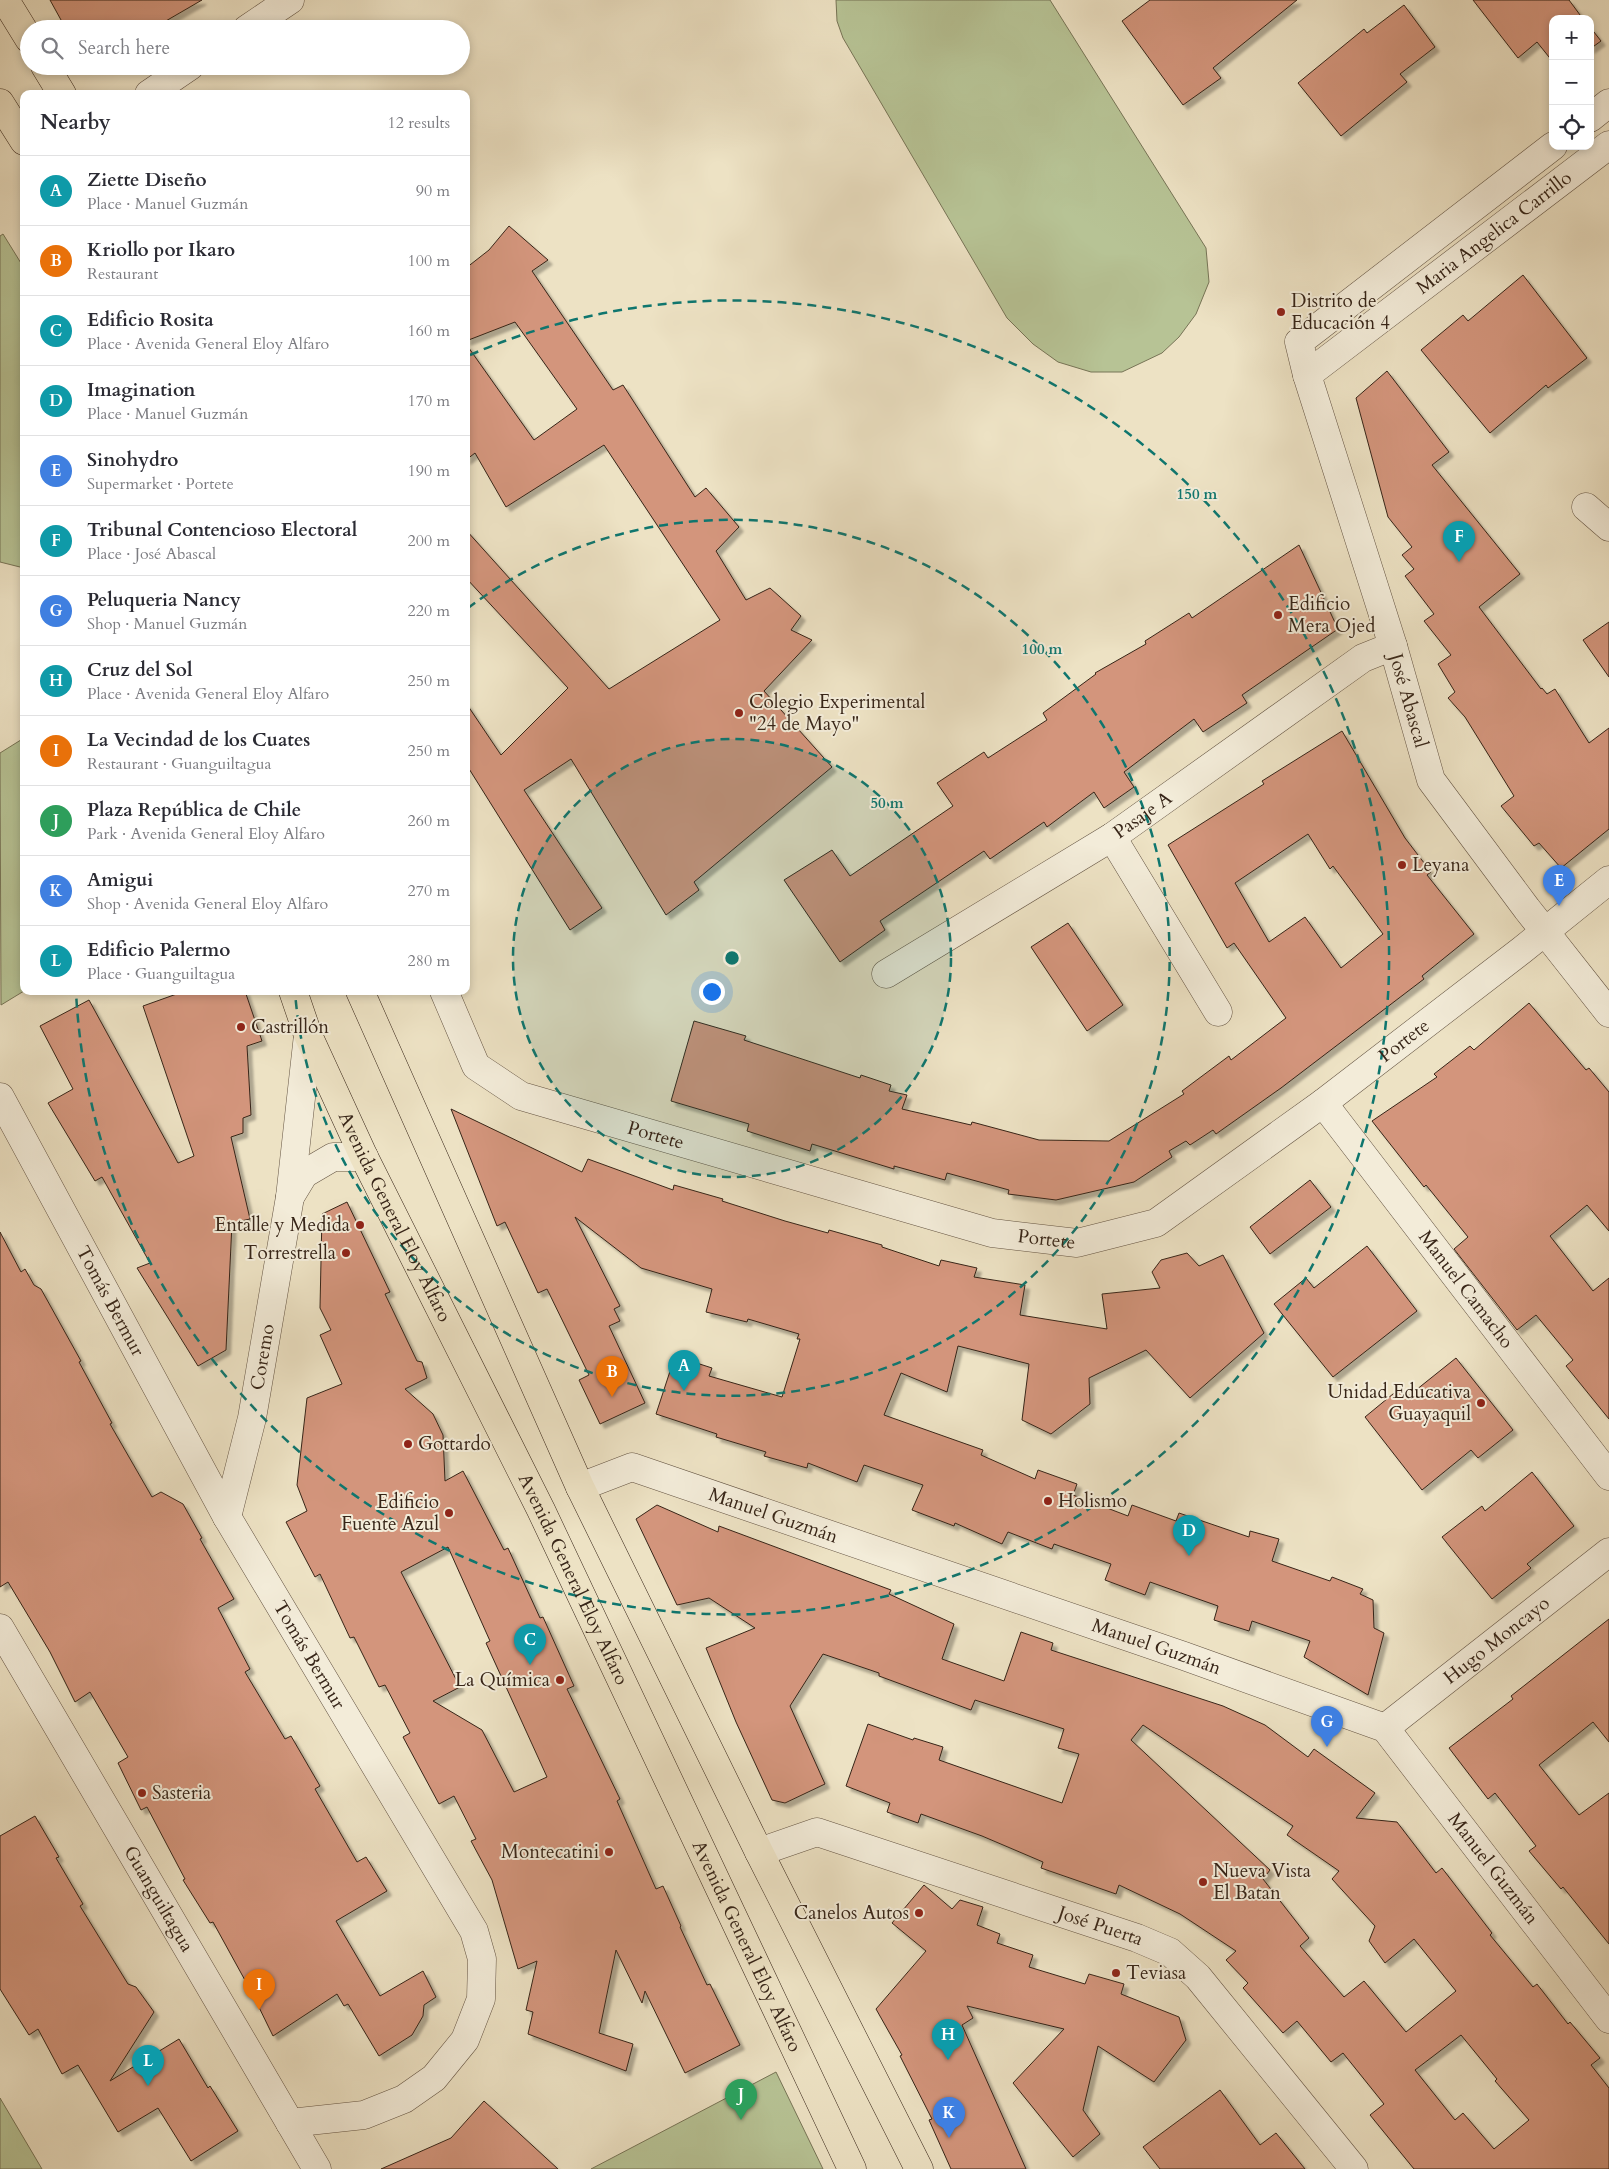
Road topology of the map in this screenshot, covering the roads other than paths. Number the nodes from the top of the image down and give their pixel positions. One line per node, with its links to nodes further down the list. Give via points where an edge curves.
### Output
1 (5, 0): 4 (main road)
2 (290, 0): 3 (street)
3 (260, 20)
4 (20, 24)
5 (50, 75): 7 (main road)
6 (177, 75): 8 (street)
7 (60, 90)
8 (155, 90)
9 (0, 103): 12 (main road)
10 (1609, 103): 11 (street)
11 (1594, 115)
12 (20, 134)
13 (1609, 145): 16 (street, Maria Angelica Carrillo)
14 (1549, 149): 15 (street, Maria Angelica Carrillo)
15 (1299, 342): 16 (street, José Abascal)
16 (1307, 375): 19 (street, José Abascal)
17 (1586, 507): 18 (street)
18 (1609, 527)
19 (1393, 646): 20 (street, Pasaje A, via 1363,658); 22 (street, José Abascal, via 1431,780)
20 (1112, 837): 23 (street, Pasaje A); 27 (street)
21 (1609, 880): 22 (street, Portete)
22 (1545, 932): 28 (street, José Abascal); 31 (street, Portete)
23 (886, 974)
24 (294, 995): 29 (main road, Avenida General Eloy Alfaro)
25 (362, 995): 35 (main road)
26 (446, 995): 31 (street, Portete, via 476,1066 521,1096 992,1233 1077,1243 1156,1222)
27 (1218, 1012)
28 (1609, 1013)
29 (308, 1035): 32 (main road, Avenida General Eloy Alfaro); 33 (street, Coremo)
30 (0, 1097): 36 (street, Tomás Bermur)
31 (1323, 1103): 34 (street, Manuel Camacho)
32 (364, 1157): 33 (street, Coremo, via 333,1157 304,1174); 44 (main road, Avenida General Eloy Alfaro, via 541,1510)
33 (290, 1197): 36 (street, Coremo, via 252,1418)
34 (1609, 1476)
35 (580, 1487): 39 (street, Manuel Guzmán, via 632,1467); 40 (main road)
36 (227, 1517): 42 (street, Tomás Bermur, via 474,1931 482,1960 481,1999 465,2040 434,2078 404,2099 364,2115)
37 (1609, 1552): 39 (street, Hugo Moncayo)
38 (0, 1628): 42 (street, Guanguiltagua)
39 (1385, 1728): 41 (street, Manuel Guzmán)
40 (759, 1852): 45 (main road); 46 (street, José Puerta, via 817,1832 1137,1938 1170,1952 1198,1976)
41 (1609, 2019)
42 (290, 2123): 43 (street, Guanguiltagua)
43 (317, 2169)
44 (852, 2169)
45 (919, 2169)
46 (1354, 2169)

